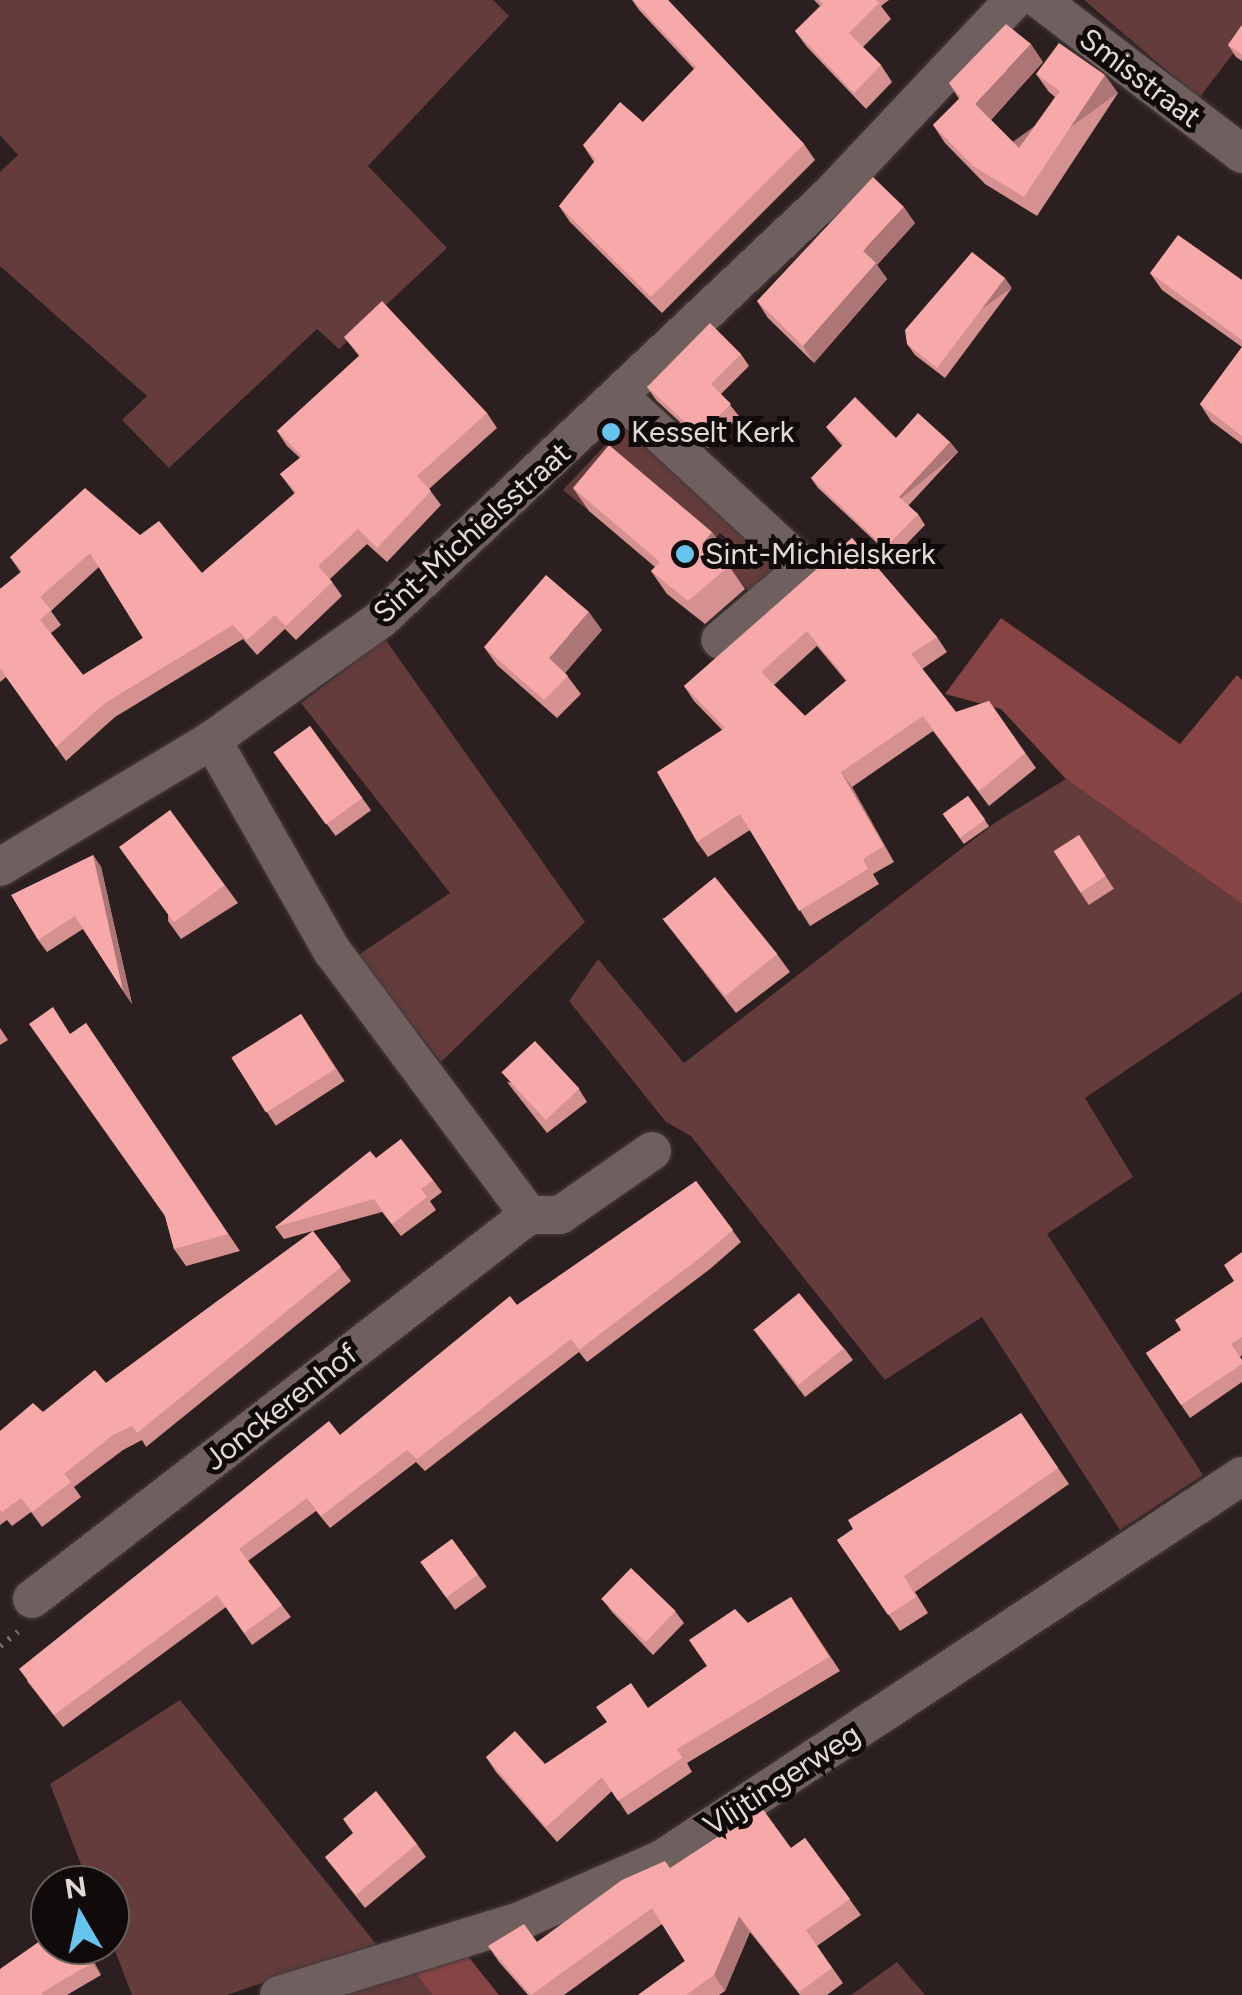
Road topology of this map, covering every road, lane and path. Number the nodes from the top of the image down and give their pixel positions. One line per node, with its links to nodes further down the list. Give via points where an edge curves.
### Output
1 (1014, 0): 4 (street, Sint-Michielsstraat)
2 (1040, 0): 3 (street, Smisstraat)
3 (1242, 154)
4 (621, 398): 5 (street, via 805,568); 6 (street, Sint-Michielsstraat, via 381,620)
5 (720, 640)
6 (212, 740): 7 (street, Sint-Michielsstraat); 9 (street, via 332,951)
7 (0, 867)
8 (652, 1151): 9 (street, Jonckerenhof, via 560,1215)
9 (529, 1215): 11 (street, Jonckerenhof)
10 (1242, 1476): 12 (street, Vlijtingerweg, via 662,1860 536,1915)
11 (32, 1599)
12 (278, 1995)

